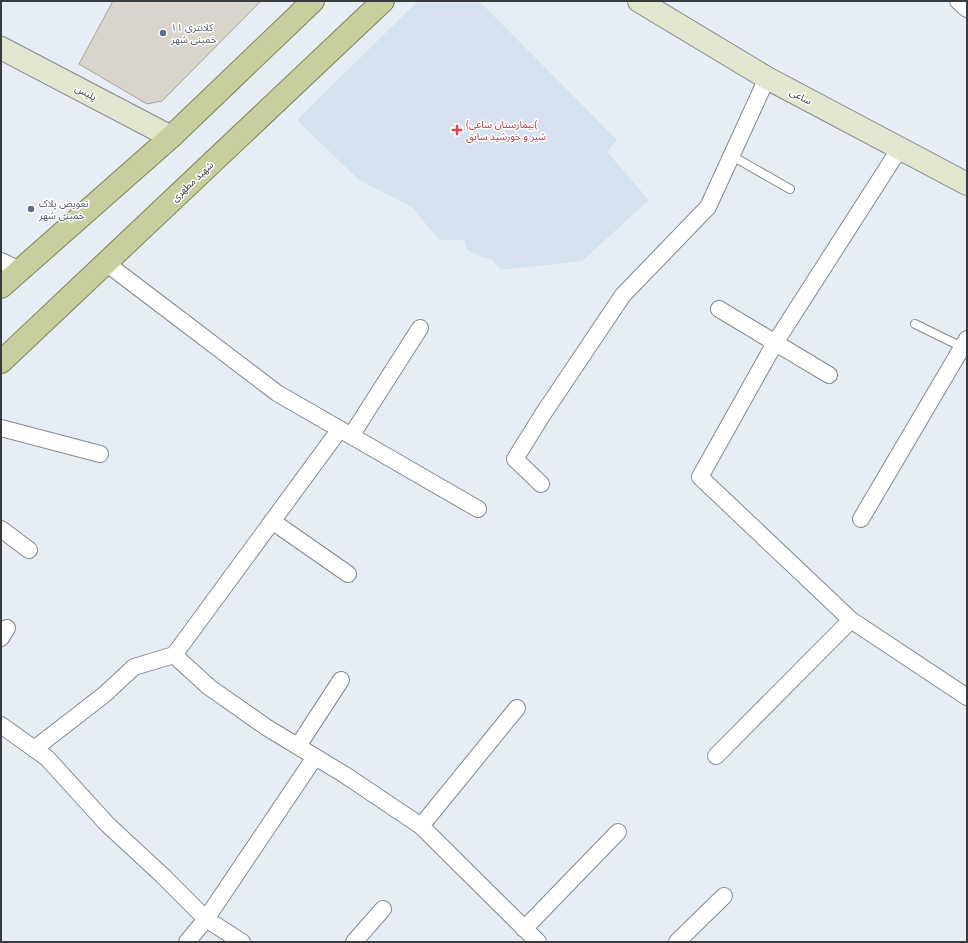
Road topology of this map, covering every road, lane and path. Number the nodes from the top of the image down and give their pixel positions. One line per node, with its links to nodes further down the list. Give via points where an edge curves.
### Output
1 (314, 1): 8 (main road)
2 (383, 1): 13 (main road, شهید مطهری)
3 (639, 1): 7 (street, ساعی)
4 (958, 1): 5 (street)
5 (967, 9)
6 (1, 48): 8 (street, پلیس)
7 (767, 78): 9 (street, ساعی); 10 (street)
8 (171, 137): 14 (main road)
9 (900, 148): 11 (street, ساعی); 19 (street)
10 (732, 156): 12 (lane); 26 (street, via 708,207 623,295 515,459)
11 (967, 184)
12 (790, 189)
13 (106, 263): 21 (main road, شهید مطهری); 24 (street, via 277,393)
14 (10, 266): 15 (main road)
15 (1, 287)
16 (719, 309): 19 (street)
17 (915, 324): 20 (lane)
18 (420, 328): 24 (street)
19 (775, 343): 22 (street); 33 (street, via 700,477)
20 (965, 343): 28 (street)
21 (1, 362)
22 (829, 375)
23 (1, 428): 25 (street)
24 (345, 433): 27 (street); 29 (street)
25 (100, 454)
26 (541, 484)
27 (478, 509)
28 (861, 519)
29 (272, 521): 32 (street); 34 (street)
30 (1, 529): 31 (street)
31 (29, 550)
32 (348, 574)
33 (851, 620): 36 (street); 41 (street)
34 (174, 655): 39 (street, via 209,687); 40 (street, via 134,666 104,694)
35 (341, 680): 39 (street)
36 (967, 697)
37 (517, 708): 43 (street)
38 (1, 725): 40 (street)
39 (298, 746): 42 (street)
40 (34, 749): 47 (street, via 47,758 107,824)
41 (716, 756)
42 (315, 757): 43 (street); 47 (street)
43 (421, 826): 48 (street)
44 (618, 832): 48 (street)
45 (724, 896): 53 (street)
46 (383, 908): 51 (street)
47 (206, 919): 49 (street); 50 (street)
48 (524, 929): 52 (street)
49 (187, 942)
50 (242, 942)
51 (354, 942)
52 (538, 942)
53 (677, 942)

